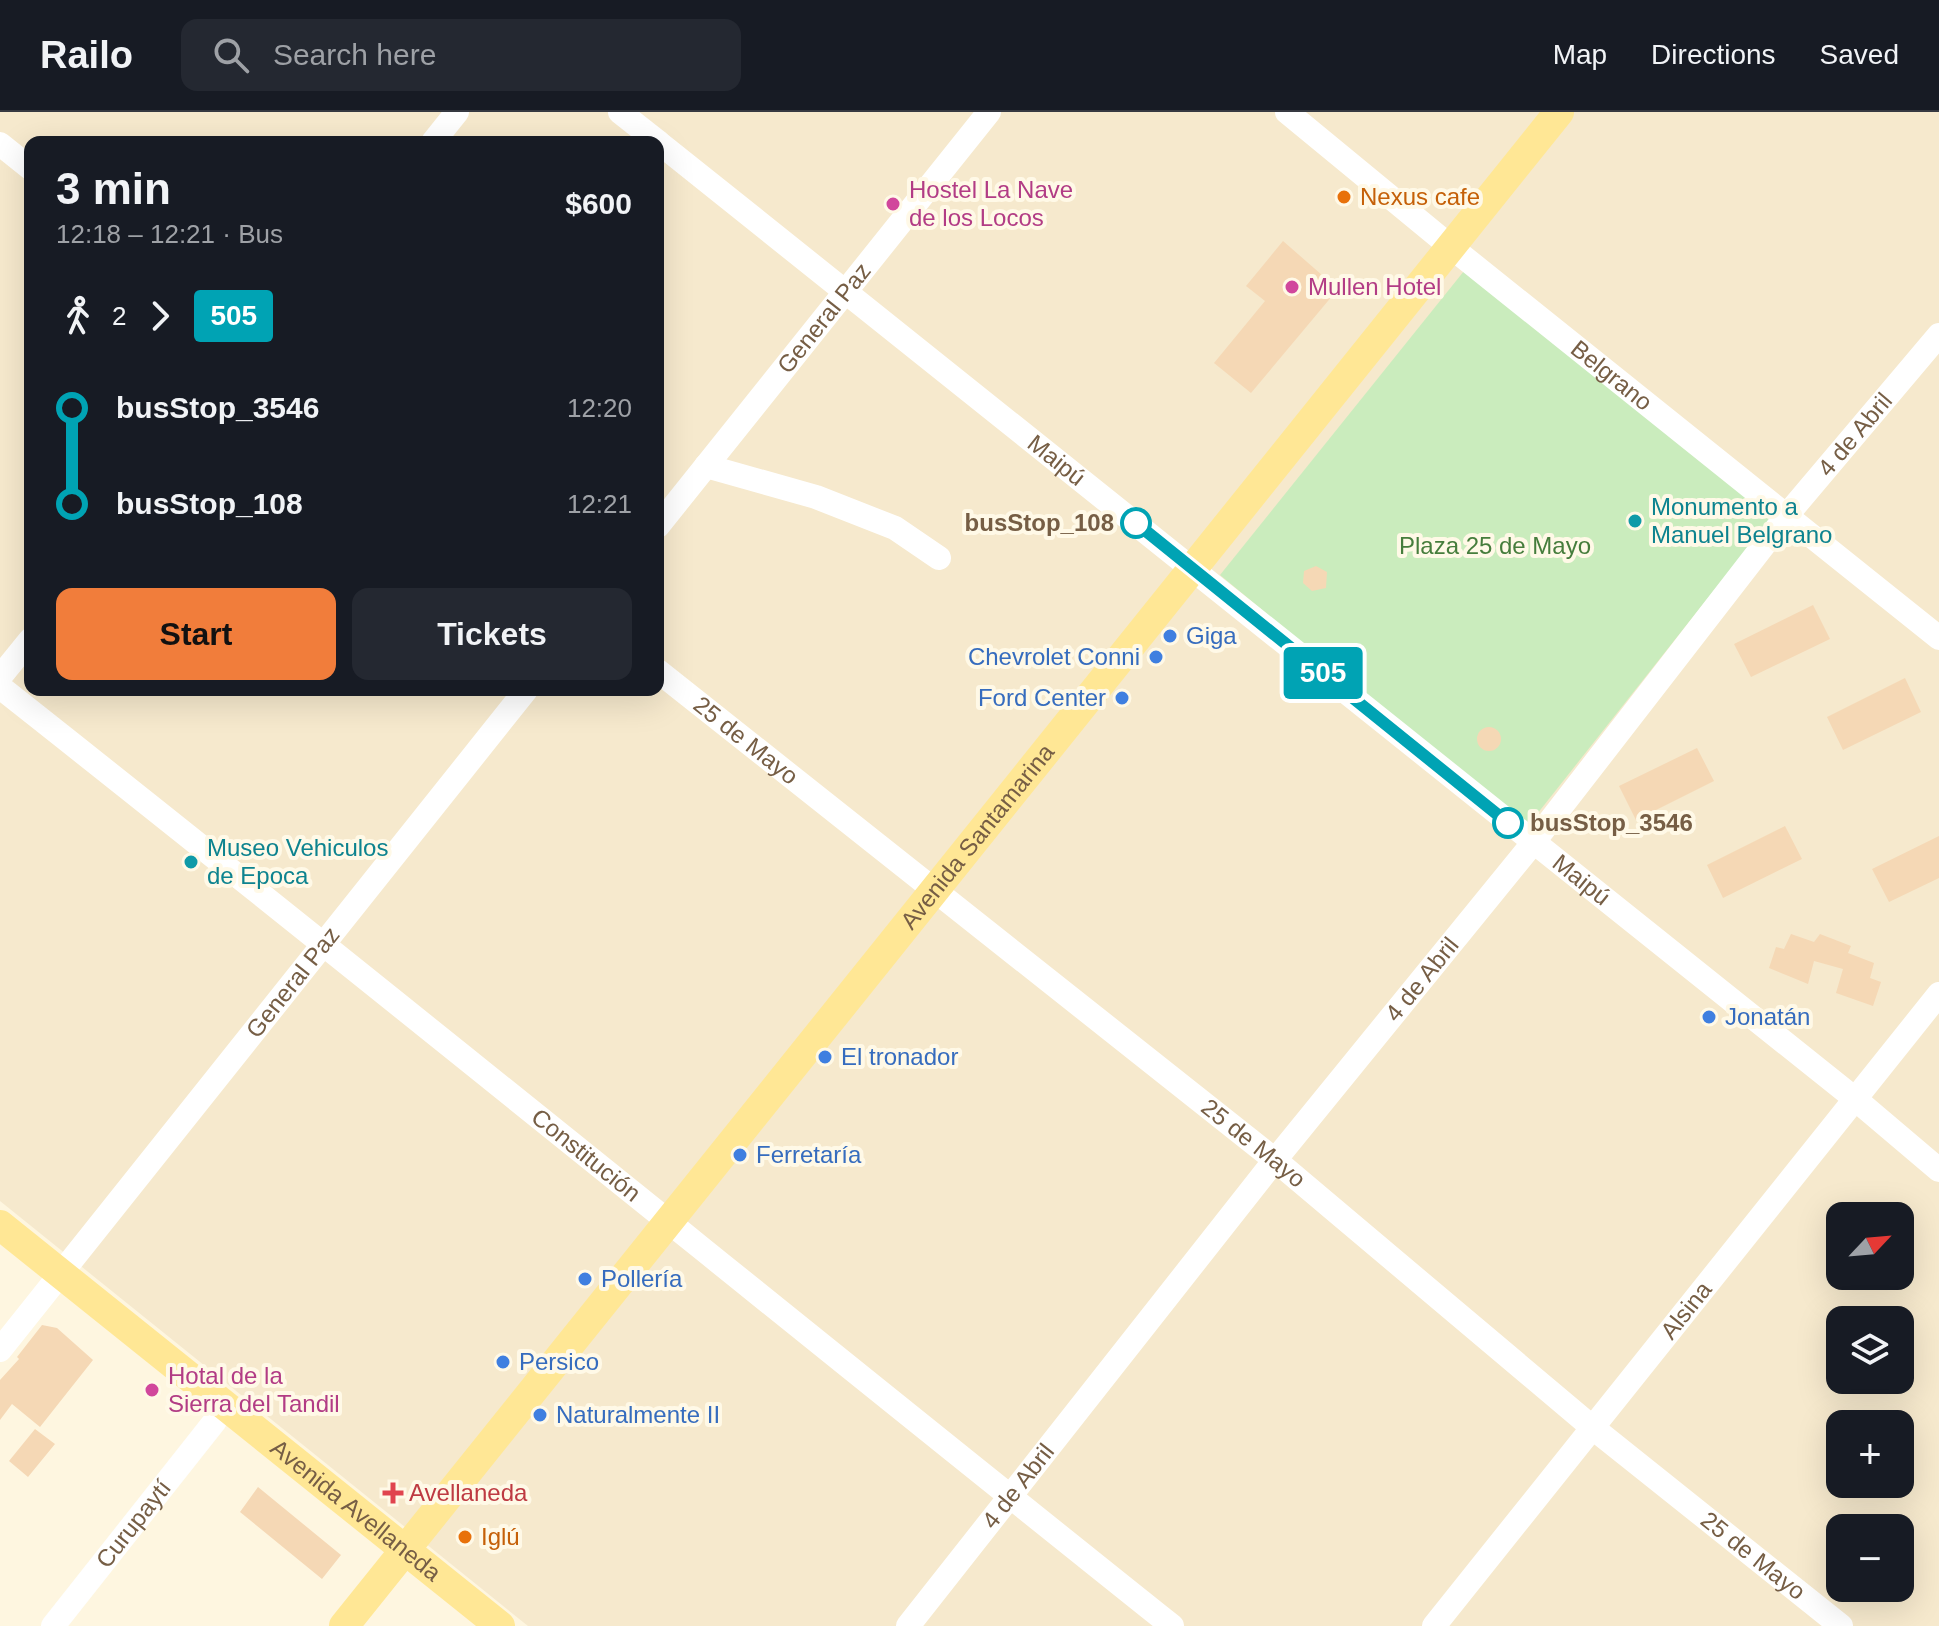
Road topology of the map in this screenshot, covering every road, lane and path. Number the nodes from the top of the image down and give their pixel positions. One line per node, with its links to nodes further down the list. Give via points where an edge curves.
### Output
1 (457, 112): 6 (street)
2 (620, 112): 7 (street, Maipú)
3 (989, 112): 12 (street, General Paz)
4 (1287, 112): 11 (street, Belgrano)
5 (1559, 112): 11 (main road, Avenida Santamarina)
6 (438, 136)
7 (650, 136)
8 (0, 144): 10 (street)
9 (664, 147): 12 (street, Maipú)
10 (24, 163)
11 (1451, 247): 15 (street, Belgrano); 18 (main road, Avenida Santamarina)
12 (845, 291): 14 (street, General Paz); 18 (street, Maipú)
13 (1939, 335): 15 (street, 4 de Abril)
14 (706, 466): 16 (street, General Paz); 17 (street, via 816,497 895,528)
15 (1787, 515): 19 (street, Belgrano); 25 (street, 4 de Abril)
16 (664, 518)
17 (939, 558)
18 (1193, 569): 25 (street, Maipú); 26 (main road, Avenida Santamarina)
19 (1939, 638)
20 (24, 647): 22 (street)
21 (664, 676): 26 (street, 25 de Mayo)
22 (0, 677)
23 (0, 687): 27 (street, Constitución)
24 (521, 696): 27 (street, General Paz)
25 (1533, 843): 29 (street, Maipú); 30 (street, 4 de Abril)
26 (935, 891): 30 (street, 25 de Mayo); 32 (main road, Avenida Santamarina)
27 (324, 942): 32 (street, Constitución); 35 (street, General Paz)
28 (1939, 994): 29 (street, Alsina)
29 (1854, 1098): 31 (street, Maipú); 38 (street, Alsina)
30 (1275, 1160): 38 (street, 25 de Mayo); 39 (street, 4 de Abril)
31 (1939, 1170)
32 (667, 1223): 39 (street, Constitución); 40 (main road, Avenida Santamarina)
33 (0, 1225): 35 (main road, Avenida Avellaneda)
34 (0, 1249): 35 (main road, Avenida Avellaneda)
35 (56, 1281): 36 (street, General Paz); 37 (main road, Avenida Avellaneda); 40 (main road, Avenida Avellaneda)
36 (0, 1350)
37 (215, 1421): 40 (main road, Avenida Avellaneda); 41 (street, Curupaytí)
38 (1593, 1428): 47 (street, Alsina); 48 (street, 25 de Mayo)
39 (1011, 1498): 45 (street, 4 de Abril); 46 (street, Constitución)
40 (400, 1556): 42 (main road, Avenida Santamarina); 43 (main road, Avenida Avellaneda); 44 (main road, Avenida Avellaneda)
41 (53, 1626)
42 (344, 1626)
43 (475, 1626)
44 (500, 1626)
45 (908, 1626)
46 (1172, 1626)
47 (1434, 1626)
48 (1841, 1626)

